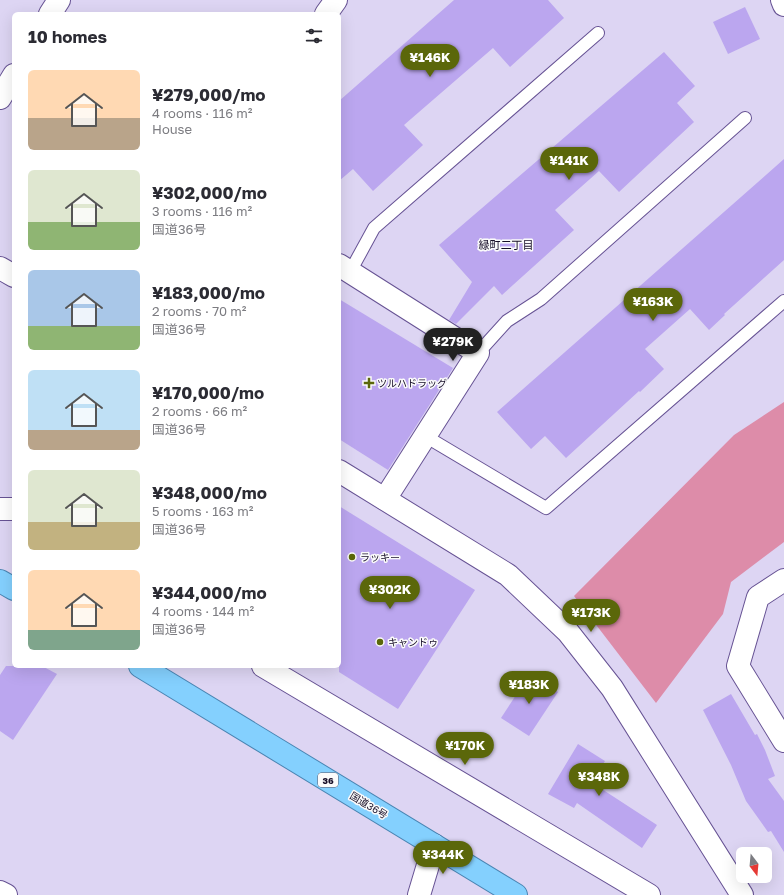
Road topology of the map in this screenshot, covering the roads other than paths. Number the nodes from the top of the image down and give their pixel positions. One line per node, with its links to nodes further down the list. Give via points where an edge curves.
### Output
1 (59, 0): 5 (street)
2 (336, 0): 6 (street)
3 (782, 0): 4 (street)
4 (784, 5)
5 (51, 12)
6 (327, 12)
7 (598, 33): 12 (lane, via 374,228)
8 (12, 78): 9 (street)
9 (0, 98)
10 (745, 118): 15 (lane, via 541,300 507,321)
11 (0, 268): 13 (street)
12 (345, 269): 15 (street)
13 (12, 275)
14 (784, 301): 16 (lane, via 546,508)
15 (478, 353): 16 (street)
16 (425, 436): 18 (street)
17 (341, 472): 18 (street)
18 (385, 499): 29 (street, via 508,575 568,632 612,688)
19 (0, 509): 20 (street)
20 (12, 510)
21 (784, 580): 26 (street, via 758,597 738,666)
22 (0, 581): 23 (highway)
23 (12, 588)
24 (143, 668): 27 (highway, 国道36号 / 36)
25 (266, 668): 33 (street)
26 (784, 741)
27 (434, 844): 31 (street); 32 (highway, 国道36号 / 36)
28 (0, 892): 30 (street)
29 (739, 894)
30 (6, 895)
31 (419, 895)
32 (516, 895)
33 (650, 895)

